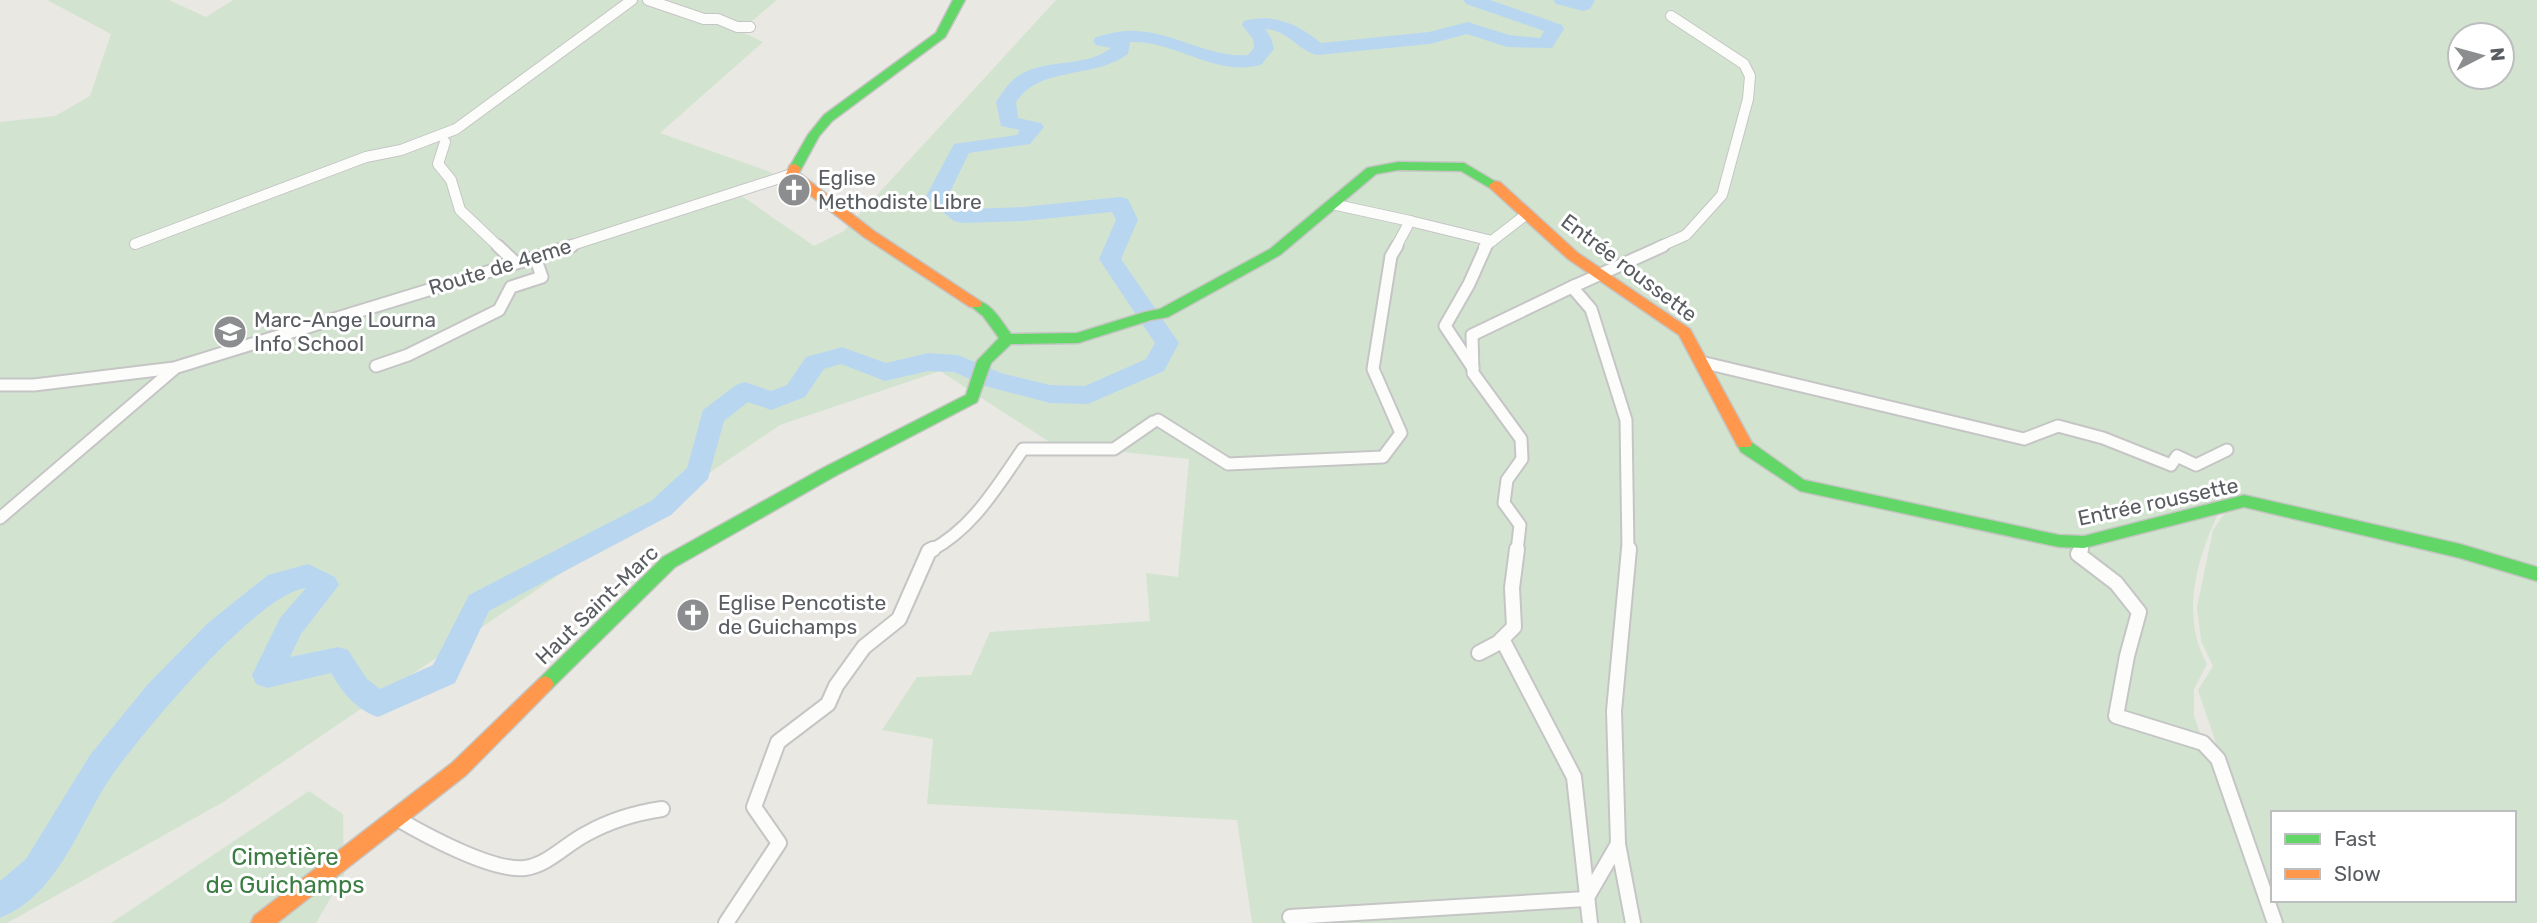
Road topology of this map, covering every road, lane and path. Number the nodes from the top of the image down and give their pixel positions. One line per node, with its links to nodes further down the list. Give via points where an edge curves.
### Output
1 (632, 0): 12 (street, via 456,129 401,150 366,157)
2 (648, 0): 5 (street, via 704,19)
3 (959, 0): 7 (street, via 941,35 828,118)
4 (1671, 16): 15 (street, via 1745,64 1750,76 1722,195 1686,235)
5 (750, 27)
6 (445, 142): 14 (street, via 438,164 451,180 460,210)
7 (792, 174): 13 (street, Route de 4eme); 17 (street, via 869,234 988,313)
8 (1332, 204): 9 (street, Entrée roussette, via 1372,171 1398,166 1464,167 1492,182); 10 (street); 17 (street, Entrée roussette, via 1275,252 1163,314 1078,338)
9 (1527, 214): 11 (street); 15 (street, Entrée roussette, via 1573,256)
10 (1410, 221): 11 (street); 35 (street, via 1391,256 1373,369 1401,433 1383,457 1228,464 1155,421 1114,449 1023,449 947,543 929,551 900,618 863,647 828,704 778,743 754,807 779,842)
11 (1492, 241): 21 (street, via 1484,247 1445,326)
12 (135, 244)
13 (535, 257): 14 (street, Route de 4eme); 19 (street, via 542,277 511,287 499,310)
14 (516, 263): 20 (street, Route de 4eme)
15 (1601, 273): 16 (street); 18 (street, Entrée roussette, via 1685,332)
16 (1576, 285): 21 (street, via 1472,335); 31 (street, via 1572,287 1591,309 1626,420 1629,545 1614,711)
17 (1007, 340): 30 (street, Haut Saint-Marc, via 984,361 972,398 669,562 460,769)
18 (1701, 362): 23 (street, via 2024,439 2058,426 2171,465 2177,456 2196,465); 25 (street, Entrée roussette, via 1747,448 1800,485 2059,541)
19 (376, 366)
20 (174, 368): 22 (street, Route de 4eme, via 34,386); 24 (street)
21 (1473, 368): 27 (street, via 1521,439 1522,459 1507,480 1504,503 1520,525 1512,588 1514,627)
22 (0, 385)
23 (2227, 450)
24 (0, 518)
25 (2084, 542): 26 (street, Entrée roussette, via 2244,501 2460,551); 38 (street, via 2078,554 2116,583 2138,612 2116,716 2203,743 2218,759)
26 (2537, 574)
27 (1502, 639): 28 (street); 32 (street, via 1574,777)
28 (1479, 653)
29 (662, 809): 30 (street, via 608,823 523,869 446,844)
30 (396, 818): 34 (street, Haut Saint-Marc)
31 (1618, 844): 32 (street); 37 (street)
32 (1586, 898): 33 (street); 36 (street)
33 (1290, 917)
34 (261, 923)
35 (726, 923)
36 (1590, 923)
37 (1633, 923)
38 (2275, 923)

